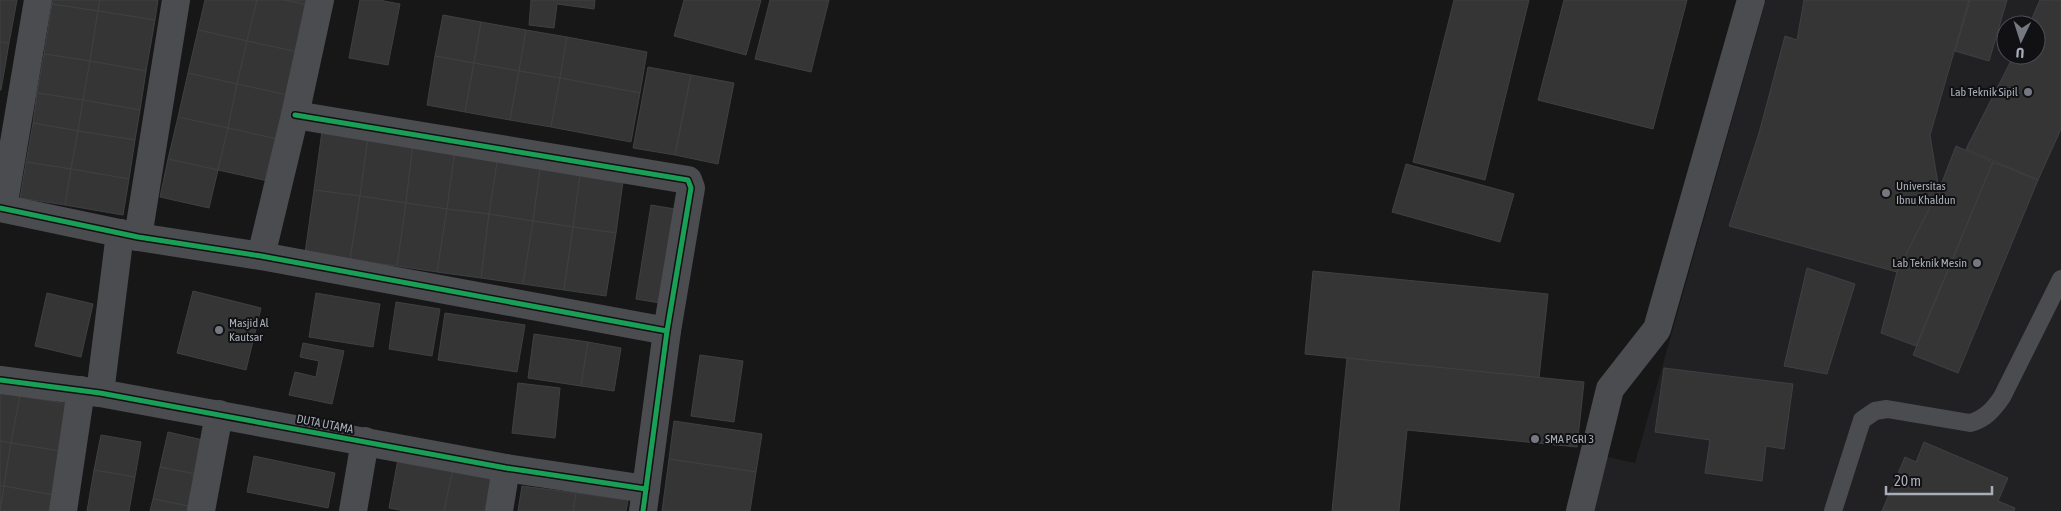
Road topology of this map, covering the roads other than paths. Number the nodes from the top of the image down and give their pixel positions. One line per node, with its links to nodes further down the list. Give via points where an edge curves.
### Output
1 (38, 0): 6 (street)
2 (176, 0): 7 (street)
3 (320, 0): 5 (street)
4 (1751, 0): 21 (street, via 1657,329 1610,389)
5 (296, 115): 8 (street); 10 (street, via 685,178 691,188)
6 (2, 208): 7 (street)
7 (129, 235): 8 (street); 12 (street)
8 (261, 256): 10 (street)
9 (2061, 279): 22 (lane, via 2002,397 1979,420 1970,422 1887,409 1867,414 1862,420)
10 (667, 331): 16 (street)
11 (0, 380): 12 (street, DUTA UTAMA)
12 (91, 392): 13 (street, DUTA UTAMA); 17 (street)
13 (219, 414): 14 (street, DUTA UTAMA); 18 (street)
14 (365, 441): 15 (street, DUTA UTAMA); 19 (street)
15 (506, 468): 16 (street, DUTA UTAMA); 20 (street)
16 (645, 500)
17 (63, 511)
18 (201, 511)
19 (353, 511)
20 (499, 511)
21 (1580, 511)
22 (1833, 511)

